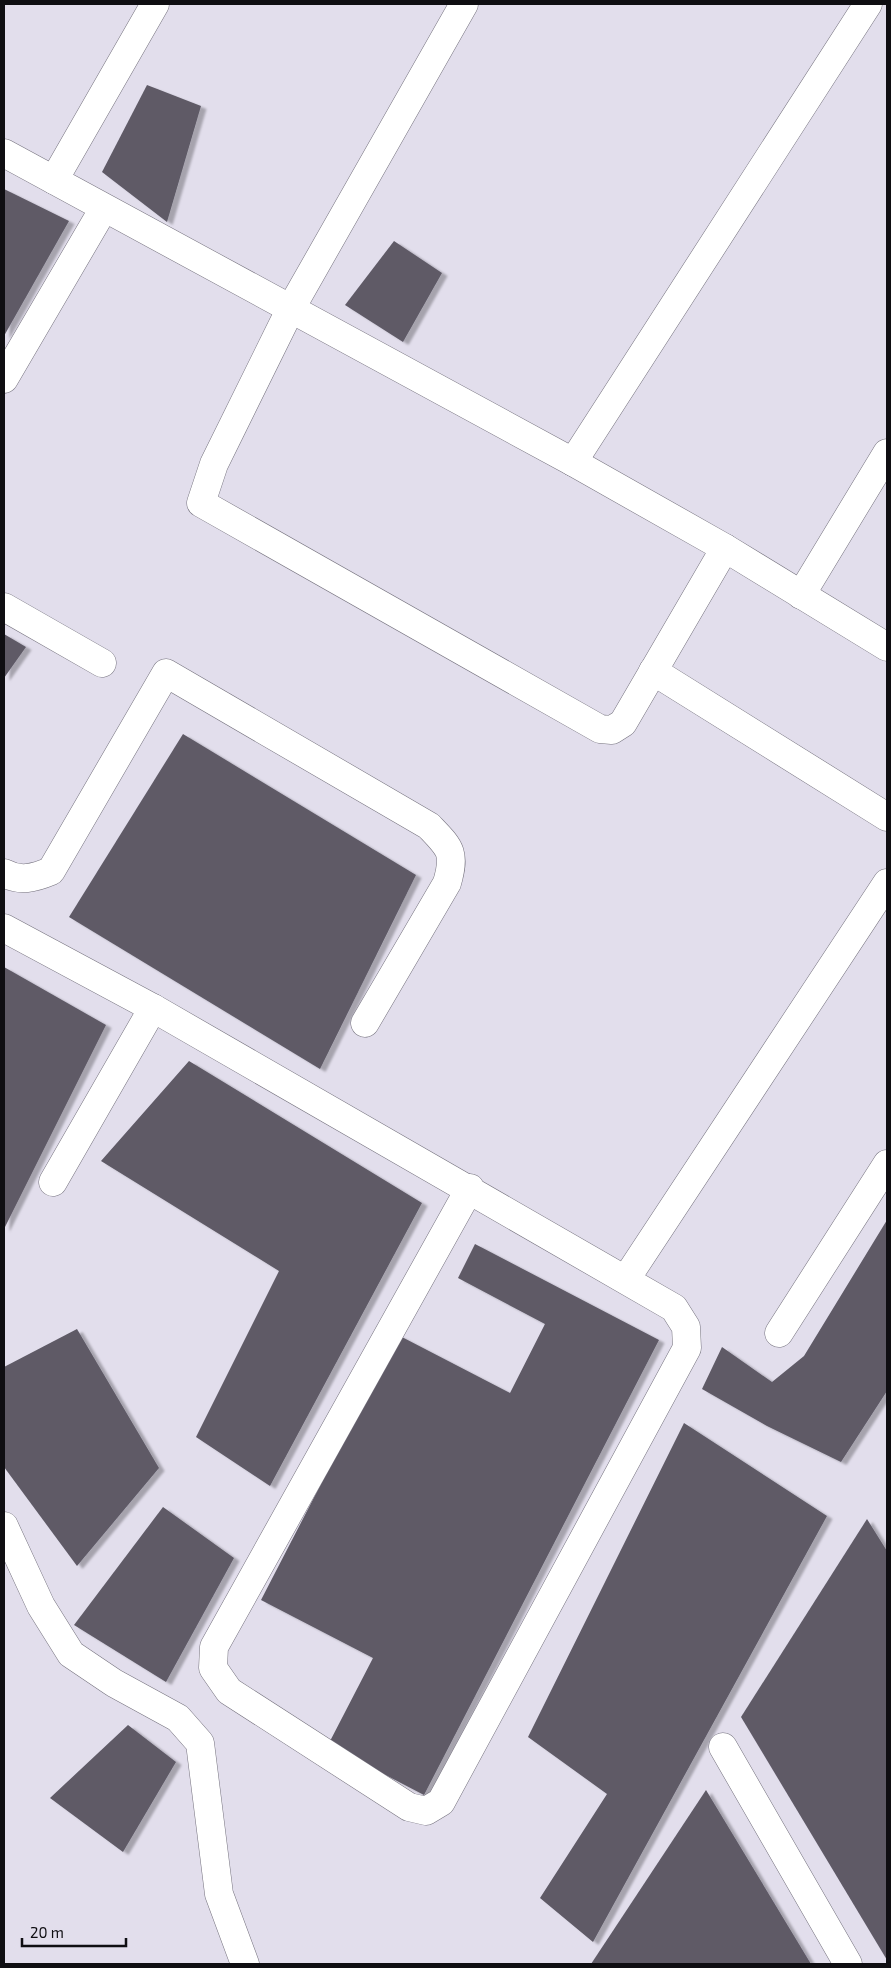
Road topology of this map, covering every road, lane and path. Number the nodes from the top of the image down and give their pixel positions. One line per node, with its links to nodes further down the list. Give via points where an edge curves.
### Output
1 (155, 4): 5 (street)
2 (464, 4): 7 (street)
3 (868, 4): 10 (street)
4 (4, 153): 5 (street)
5 (54, 180): 6 (street)
6 (104, 208): 7 (street); 8 (street)
7 (290, 310): 10 (street); 16 (street, via 214,464 202,503 600,729 612,730 623,723)
8 (4, 379)
9 (887, 454): 12 (street)
10 (573, 462): 11 (street)
11 (725, 548): 12 (street); 16 (street)
12 (801, 595): 14 (street)
13 (4, 607): 15 (street)
14 (887, 647)
15 (102, 663)
16 (653, 671): 17 (street)
17 (887, 817)
18 (4, 873): 22 (street, via 12,878 32,879 51,871 166,673 429,826 445,843 453,862 447,882)
19 (887, 883): 26 (street)
20 (4, 928): 21 (street)
21 (153, 1008): 24 (street); 25 (street)
22 (365, 1023)
23 (887, 1164): 27 (street)
24 (53, 1182)
25 (470, 1188): 26 (street); 26 (street, via 214,1647 213,1668 229,1691 409,1807 426,1811 441,1802 687,1348 686,1327 674,1308)
26 (626, 1279)
27 (778, 1333)
28 (4, 1526): 30 (street, via 41,1606 72,1654 114,1683 178,1718 200,1743 219,1894)
29 (723, 1747): 31 (street)
30 (245, 1964)
31 (848, 1964)

